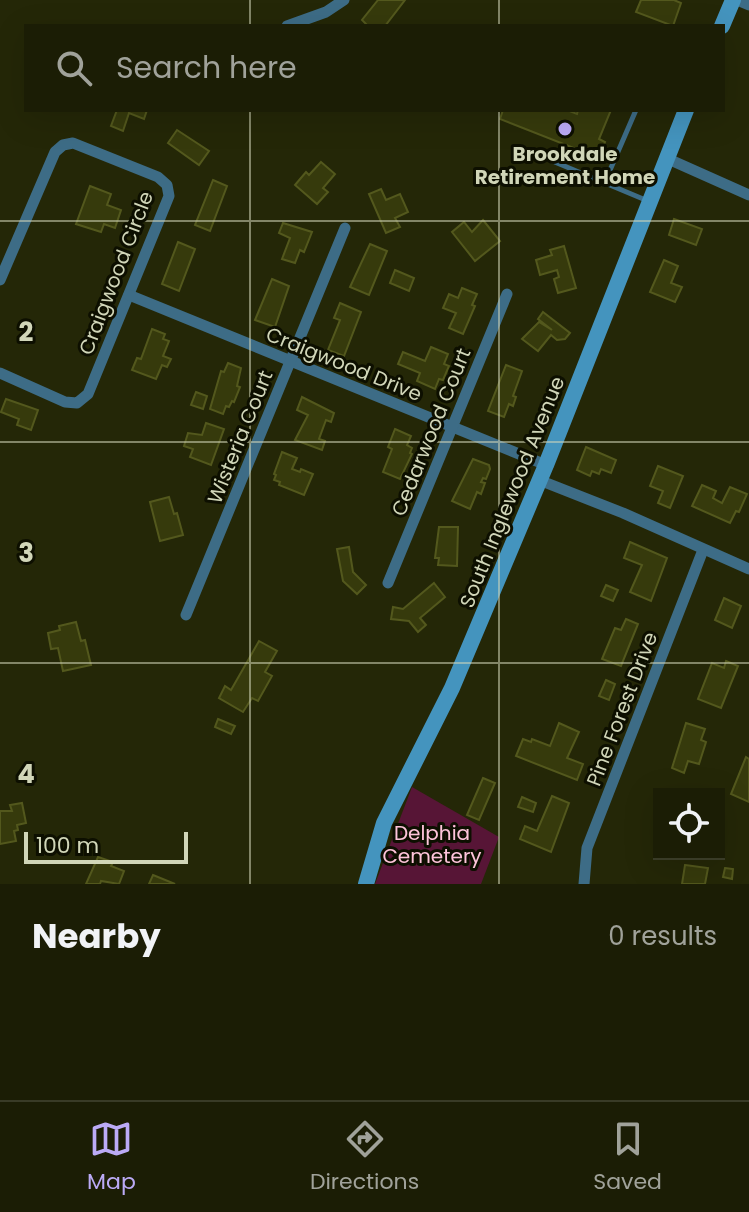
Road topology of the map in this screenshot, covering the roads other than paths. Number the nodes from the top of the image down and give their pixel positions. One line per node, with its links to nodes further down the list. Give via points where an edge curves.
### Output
1 (344, 0): 4 (street)
2 (735, 0): 3 (street); 5 (street)
3 (749, 5)
4 (293, 24)
5 (723, 24)
6 (635, 112): 10 (lane)
7 (685, 112): 8 (street, South Inglewood Avenue)
8 (666, 158): 11 (street); 12 (street, South Inglewood Avenue)
9 (550, 160): 10 (lane)
10 (604, 184): 12 (lane)
11 (749, 195)
12 (649, 201): 20 (street, South Inglewood Avenue)
13 (345, 228): 17 (street, Wisteria Court)
14 (0, 280): 16 (street, Craigwood Circle, via 55,152 73,143 167,185 169,196)
15 (507, 294): 19 (street, Cedarwood Court)
16 (129, 295): 17 (street, Craigwood Drive); 18 (street, Craigwood Circle, via 88,394 77,403)
17 (291, 361): 19 (street, Craigwood Drive); 24 (street, Wisteria Court)
18 (0, 373)
19 (452, 427): 20 (street, Craigwood Drive); 23 (street, Cedarwood Court)
20 (543, 473): 21 (street, Craigwood Drive); 25 (street, South Inglewood Avenue, via 452,688 384,823)
21 (703, 550): 22 (street, Craigwood Drive); 26 (street, Pine Forest Drive, via 587,848)
22 (749, 569)
23 (388, 583)
24 (186, 615)
25 (366, 884)
26 (584, 884)

